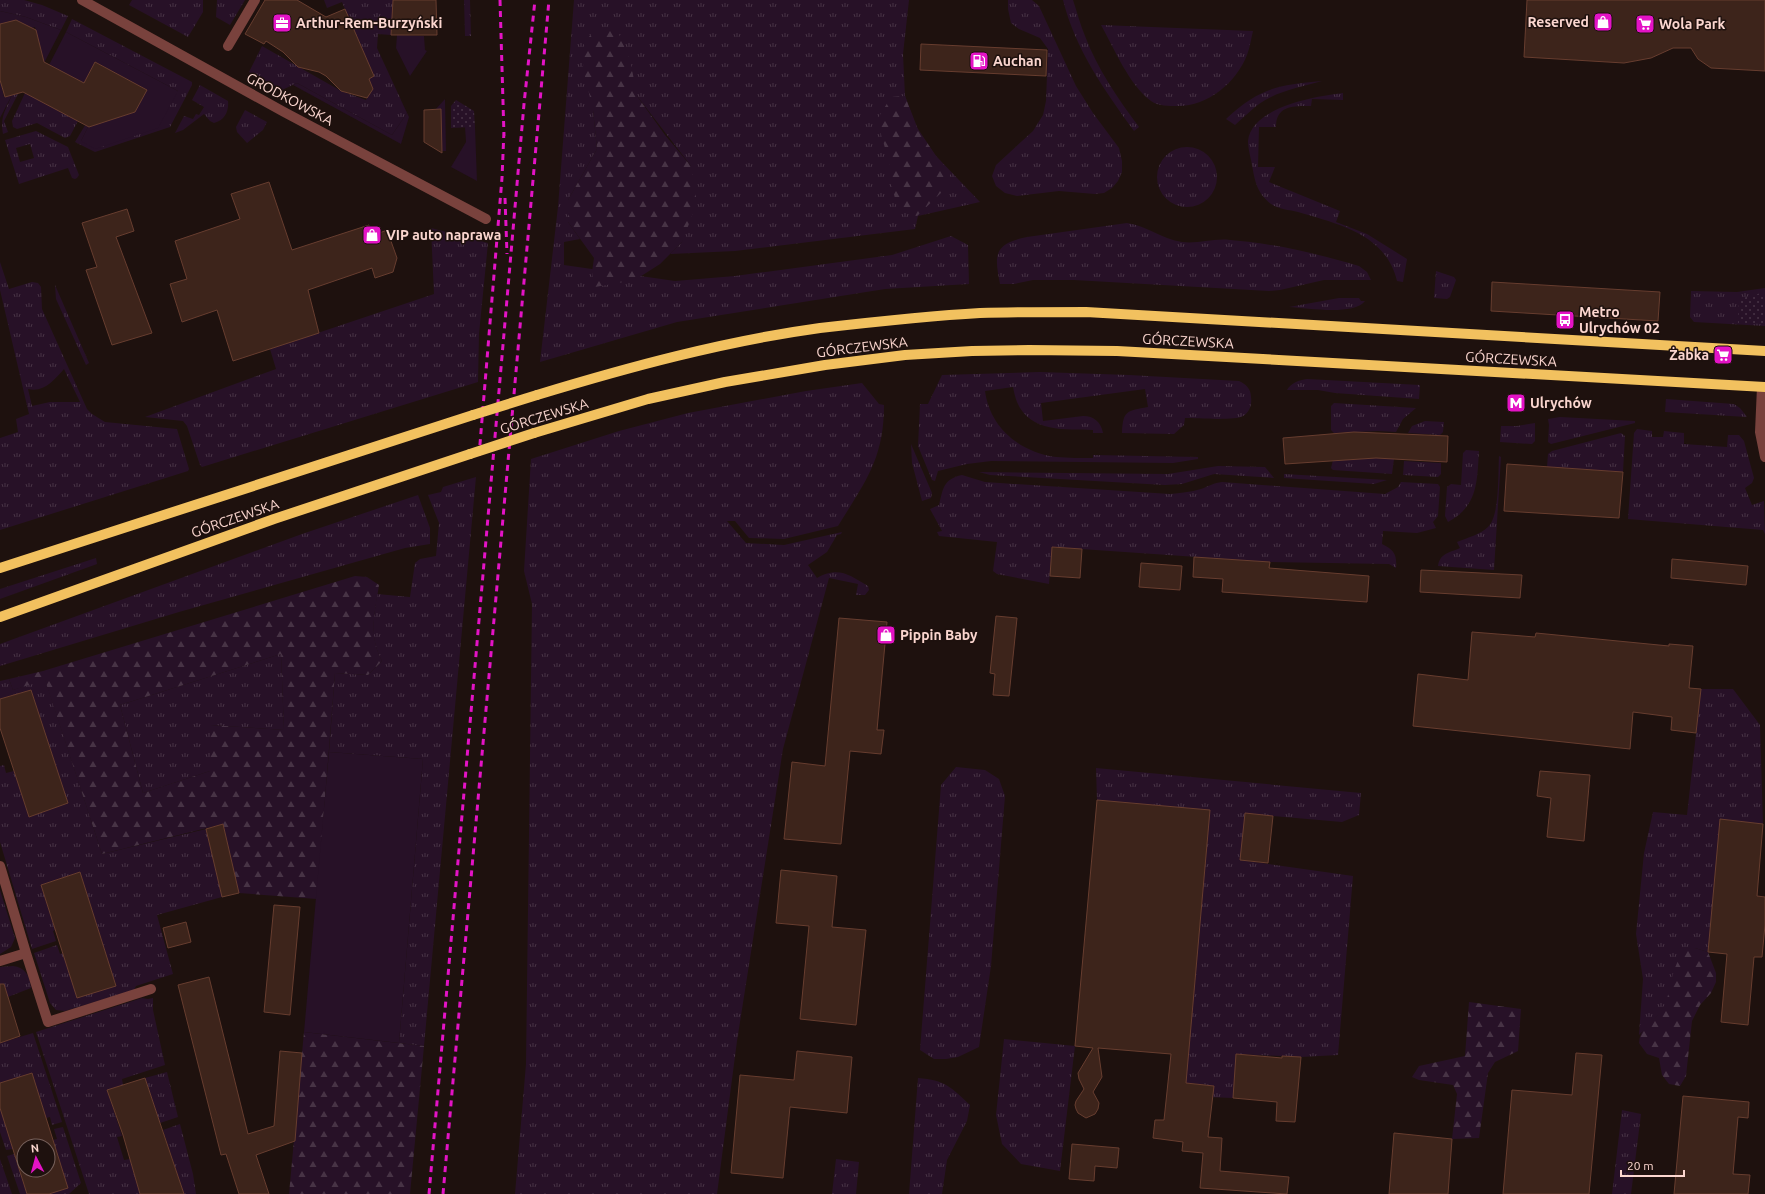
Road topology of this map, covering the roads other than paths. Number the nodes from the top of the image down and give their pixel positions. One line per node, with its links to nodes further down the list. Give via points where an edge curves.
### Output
1 (82, 0): 4 (street, GRODKOWSKA)
2 (256, 0): 3 (street)
3 (228, 46)
4 (486, 219)
5 (1765, 351): 8 (main road, GÓRCZEWSKA, bridge, via 1086,312 980,313 818,328 646,364 537,395)
6 (1764, 387): 7 (street, via 1760,432); 9 (main road, GÓRCZEWSKA, bridge, via 1117,351 972,351 905,355 770,374 648,399 534,433 274,519)
7 (1765, 457)
8 (0, 568)
9 (0, 617)
10 (0, 866): 11 (street)
11 (26, 952): 12 (street); 13 (street, via 48,1022)
12 (0, 961)
13 (151, 989)

